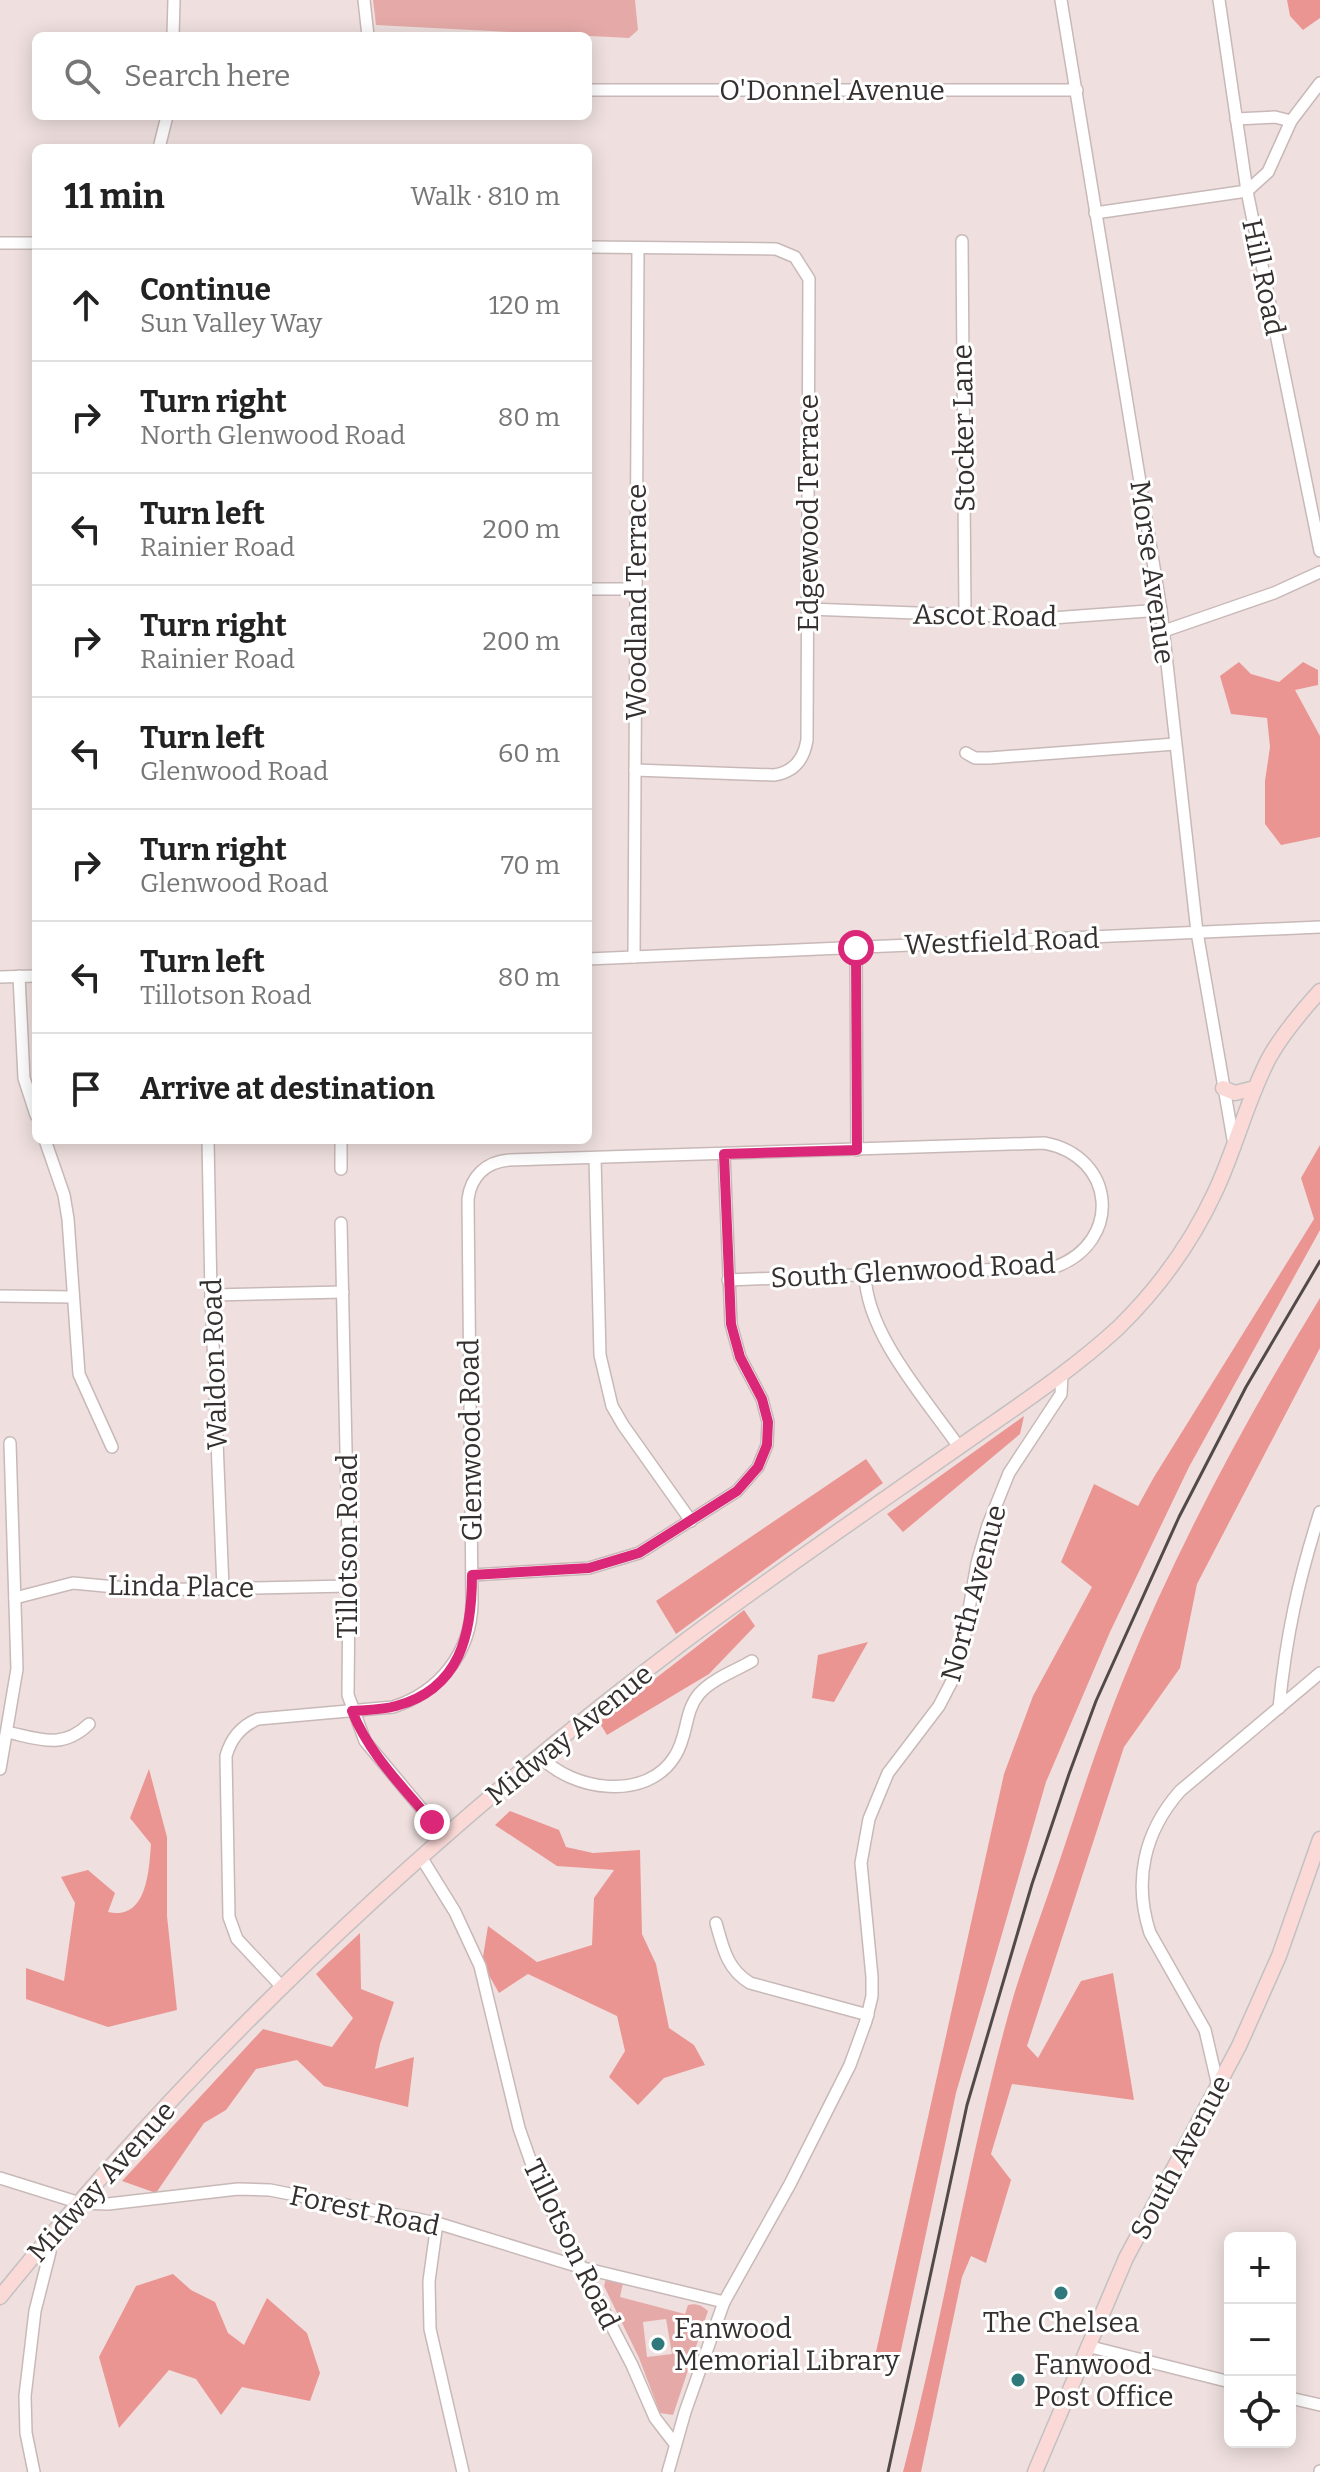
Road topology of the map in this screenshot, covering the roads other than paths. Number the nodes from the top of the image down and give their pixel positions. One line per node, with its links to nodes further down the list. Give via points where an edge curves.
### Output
1 (174, 0): 5 (street)
2 (364, 0): 6 (street)
3 (1061, 0): 9 (street, Morse Avenue)
4 (1219, 0): 10 (street, Hill Road)
5 (173, 32)
6 (368, 32)
7 (1320, 83): 12 (street)
8 (592, 90): 9 (street, O'Donnel Avenue)
9 (1077, 90): 15 (street, Morse Avenue)
10 (1236, 119): 12 (street); 14 (street, Hill Road)
11 (166, 120): 13 (street)
12 (1291, 121): 14 (street, via 1268,172)
13 (160, 144)
14 (1247, 191): 15 (street); 21 (street, Hill Road)
15 (1095, 213): 26 (street, Morse Avenue)
16 (962, 241): 27 (street, Stocker Lane)
17 (0, 243): 18 (street)
18 (32, 243)
19 (592, 247): 20 (street)
20 (638, 248): 24 (street, Woodland Terrace); 25 (street, Edgewood Terrace, via 776,249 795,257 806,271)
21 (1320, 551)
22 (1320, 572): 28 (street)
23 (592, 589): 24 (street)
24 (636, 589): 31 (street, Woodland Terrace)
25 (808, 609): 27 (street, Ascot Road); 31 (street, Edgewood Terrace, via 806,745 794,767 774,775)
26 (1161, 610): 27 (street, Ascot Road, via 1052,618); 28 (street, Morse Avenue)
27 (965, 615)
28 (1164, 631): 29 (street, Morse Avenue)
29 (1175, 744): 30 (street, via 989,758); 33 (street, Morse Avenue)
30 (966, 753)
31 (635, 770): 35 (street, Woodland Terrace)
32 (1320, 927): 33 (street, Westfield Road)
33 (1197, 932): 34 (street, Westfield Road); 41 (street, Morse Avenue)
34 (856, 948): 35 (street, Westfield Road); 48 (street)
35 (634, 957): 36 (street, Westfield Road)
36 (592, 959)
37 (19, 976): 38 (street); 39 (street); 43 (street, via 24,1078)
38 (32, 976)
39 (0, 977)
40 (1320, 991): 42 (main road, via 1284,1032)
41 (1223, 1088): 42 (main road, via 1235,1093); 47 (street, Morse Avenue)
42 (1255, 1088): 47 (main road)
43 (32, 1103)
44 (46, 1144): 58 (street, via 64,1195)
45 (208, 1144): 56 (street, Waldon Road)
46 (341, 1144): 51 (street)
47 (1234, 1145): 59 (main road, via 1207,1208 1163,1278 1117,1328)
48 (857, 1150): 49 (street); 53 (street, South Glenwood Road, via 1057,1145 1085,1162 1102,1198 1102,1217 1088,1247 1055,1267)
49 (724, 1154): 50 (street); 54 (street)
50 (595, 1158): 64 (street, via 600,1355 606,1386 623,1425); 65 (street, Glenwood Road, via 502,1161 483,1169 468,1199)
51 (341, 1169)
52 (341, 1223): 55 (street, Tillotson Road)
53 (865, 1275): 54 (street, South Glenwood Road); 62 (street, via 872,1309 892,1352)
54 (728, 1280): 64 (street, via 735,1341 767,1414 767,1445 749,1480)
55 (343, 1292): 56 (street); 66 (street, Tillotson Road)
56 (211, 1295): 67 (street, Waldon Road)
57 (0, 1296): 58 (street)
58 (73, 1297): 61 (street, via 79,1374)
59 (1062, 1375): 62 (main road, Midway Avenue); 82 (street, North Avenue, via 1061,1394 1009,1473 988,1525 953,1679 888,1773 869,1819 861,1863 872,1977)
60 (10, 1443): 68 (street)
61 (112, 1447)
62 (959, 1447): 75 (main road, Midway Avenue, via 733,1606)
63 (1320, 1512): 71 (street, via 1286,1640)
64 (691, 1521): 65 (street, via 639,1553 589,1568)
65 (472, 1575): 72 (street, Glenwood Road, via 468,1632 448,1672 404,1703)
66 (349, 1586): 67 (street, Linda Place); 72 (street, Tillotson Road, via 346,1683)
67 (223, 1588): 68 (street, Linda Place, via 147,1590 73,1583)
68 (15, 1598): 74 (street, via 17,1669)
69 (752, 1661): 75 (street, via 701,1692 675,1757 646,1781 602,1785 563,1775)
70 (1320, 1673): 71 (street)
71 (1279, 1708): 83 (street, via 1171,1802 1150,1838 1143,1865 1150,1933 1205,2030)
72 (352, 1711): 77 (street, Tillotson Road, via 374,1753); 81 (street, Glenwood Road, via 258,1719 234,1737 226,1756 229,1917 237,1939)
73 (89, 1724): 74 (street, via 63,1740)
74 (7, 1732): 76 (street)
75 (540, 1756): 77 (main road, Midway Avenue)
76 (0, 1769)
77 (445, 1837): 79 (main road, Midway Avenue)
78 (1320, 1839): 83 (main road, South Avenue, via 1277,1962)
79 (421, 1857): 81 (main road, Midway Avenue); 88 (street, Tillotson Road, via 480,1966 528,2157)
80 (716, 1923): 82 (street, via 727,1961 750,1983)
81 (283, 1988): 85 (main road, Midway Avenue)
82 (868, 2015): 90 (street, North Avenue, via 850,2065)
83 (1218, 2086): 91 (main road, South Avenue, via 1126,2258)
84 (0, 2178): 85 (street, Forest Road)
85 (80, 2203): 86 (street, Forest Road, via 270,2190); 87 (main road, Midway Avenue)
86 (437, 2223): 88 (street, Forest Road); 97 (street, via 429,2281 430,2329)
87 (46, 2240): 89 (main road, Midway Avenue); 96 (street, via 50,2252 35,2311 25,2396)
88 (583, 2268): 90 (street, Forest Road); 95 (street, Tillotson Road, via 655,2418)
89 (0, 2297)
90 (724, 2302): 95 (street, North Avenue)
91 (1087, 2346): 92 (street); 99 (main road, South Avenue)
92 (1224, 2380)
93 (1296, 2399): 94 (street)
94 (1320, 2405)
95 (675, 2444): 98 (street, North Avenue)
96 (34, 2472)
97 (463, 2472)
98 (668, 2472)
99 (1035, 2472)

